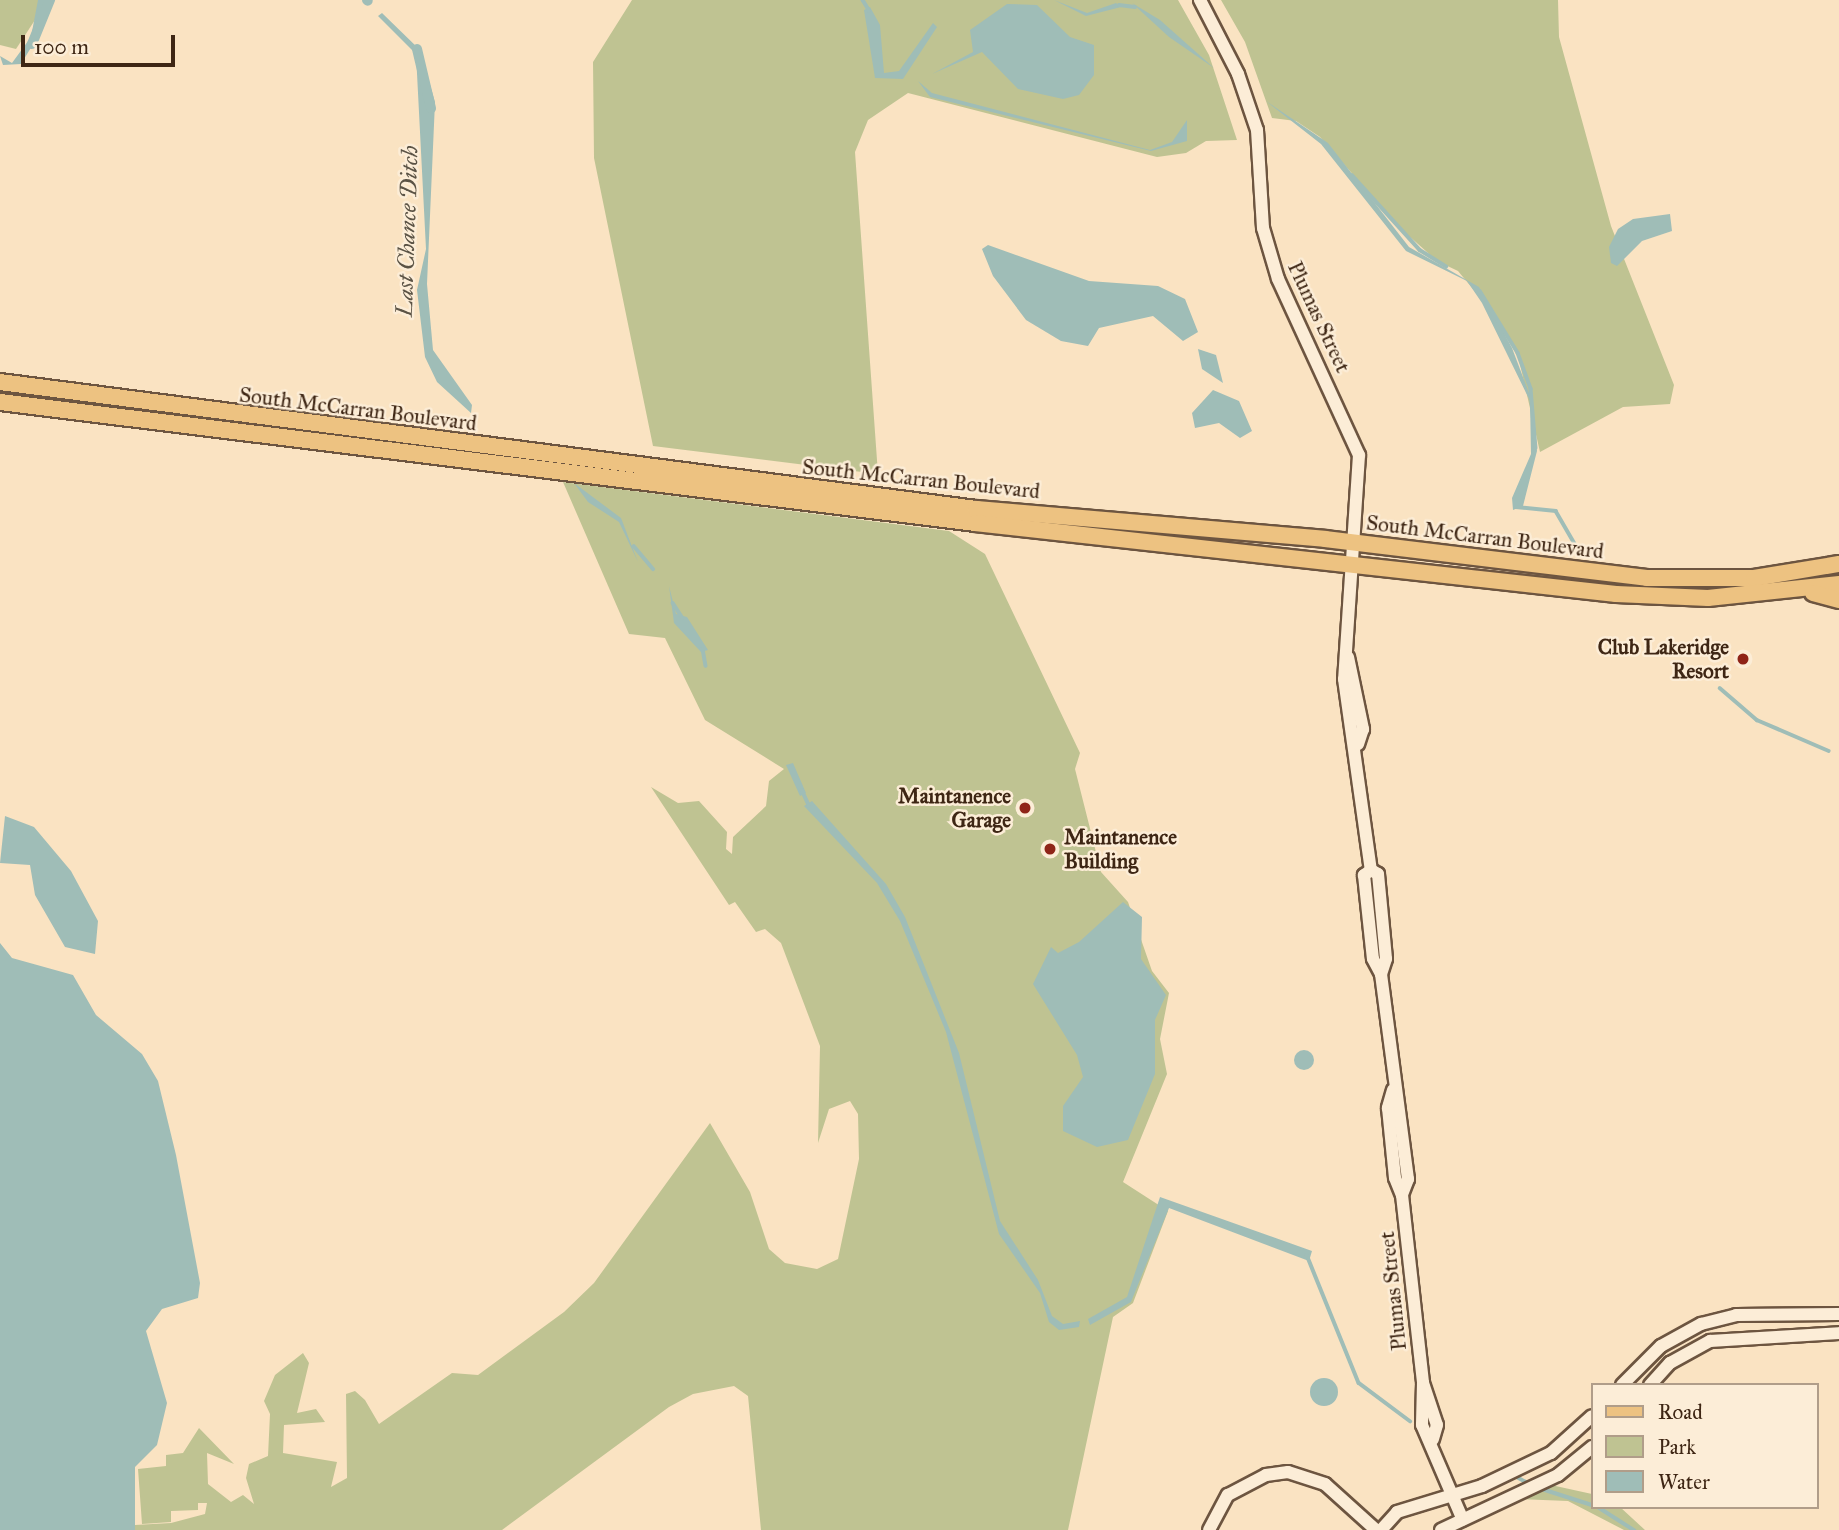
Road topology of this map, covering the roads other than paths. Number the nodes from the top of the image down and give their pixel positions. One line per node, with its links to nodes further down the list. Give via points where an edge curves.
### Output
1 (1200, 0): 4 (street, Plumas Street, via 1238,74 1257,130 1263,228 1278,279 1354,435 1361,473)
2 (0, 382): 4 (main road, South McCarran Boulevard, via 976,509)
3 (0, 402): 5 (main road, South McCarran Boulevard, via 975,523)
4 (1356, 543): 5 (street, Plumas Street); 7 (main road, South McCarran Boulevard)
5 (1353, 562): 8 (main road, South McCarran Boulevard); 18 (street, Plumas Street, via 1348,716 1358,744 1371,870 1378,874 1386,959 1381,974 1408,1179 1402,1195 1423,1383 1437,1425 1433,1439)
6 (1839, 564): 7 (main road, South McCarran Boulevard, via 1754,578)
7 (1647, 578): 8 (main road, via 1549,576)
8 (1536, 584): 10 (main road, South McCarran Boulevard, via 1708,598)
9 (1839, 584): 10 (main road, South McCarran Boulevard)
10 (1804, 591): 11 (main road)
11 (1839, 600)
12 (1839, 1314): 14 (street, via 1736,1315 1701,1324 1661,1346)
13 (1839, 1334): 15 (street, via 1710,1341 1670,1363)
14 (1624, 1383)
15 (1652, 1383)
16 (1590, 1418): 18 (street, via 1551,1453 1482,1486)
17 (1590, 1449): 19 (street, via 1558,1475)
18 (1450, 1493): 19 (street, Plumas Street); 21 (street, via 1397,1512)
19 (1462, 1520): 22 (street)
20 (1209, 1530): 21 (street, via 1228,1495 1288,1472 1325,1484)
21 (1378, 1530)
22 (1441, 1530)

